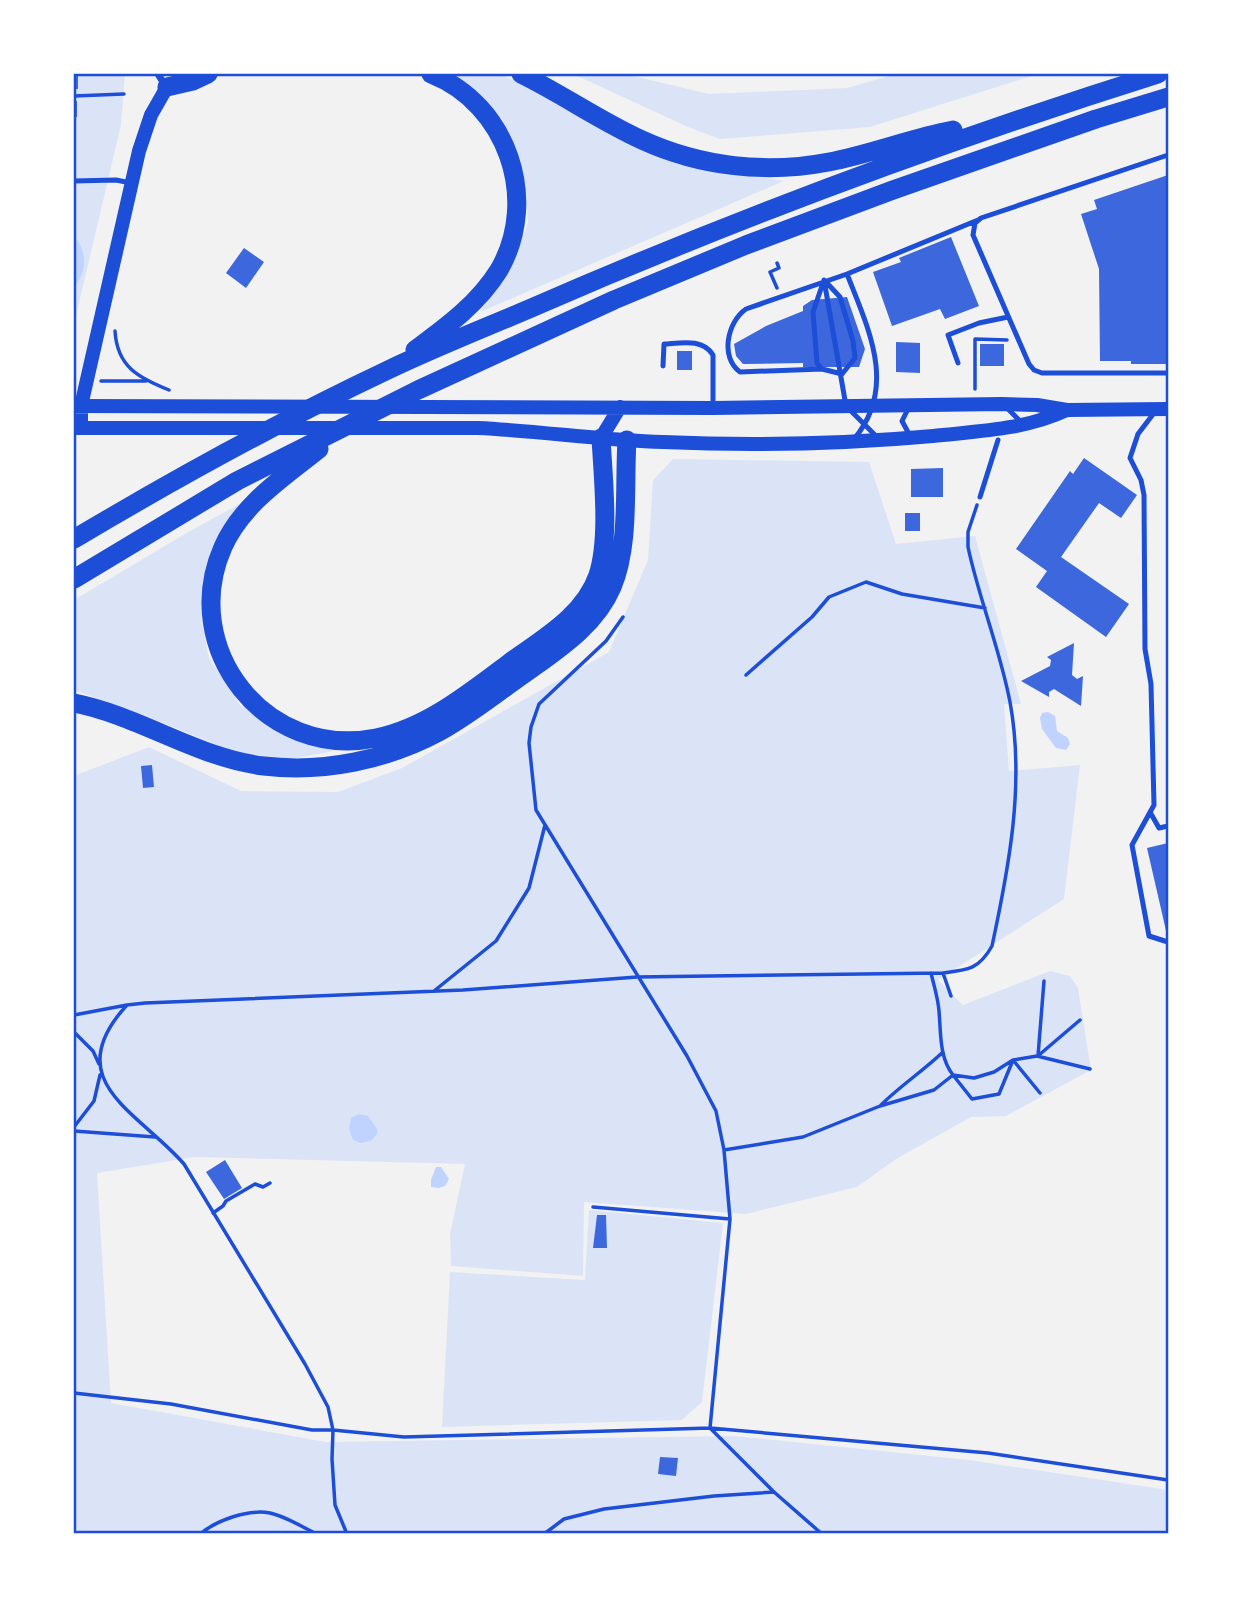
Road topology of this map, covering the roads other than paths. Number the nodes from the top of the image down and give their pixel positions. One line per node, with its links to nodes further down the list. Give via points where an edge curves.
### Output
1 (208, 74): 5 (highway, via 193,81)
2 (432, 74): 15 (highway, via 469,96 497,129 513,167 517,209 508,251 493,279)
3 (521, 74): 7 (highway, via 653,145 705,162 745,167 831,162 936,133)
4 (1158, 74): 7 (highway)
5 (166, 78): 10 (main road)
6 (1168, 97): 30 (highway, via 837,210 614,300)
7 (1018, 119): 15 (highway, via 738,222)
8 (1168, 155): 11 (lane)
9 (74, 181): 10 (lane)
10 (131, 183): 24 (main road, via 87,381)
11 (981, 218): 12 (lane); 14 (lane, via 973,229 974,242)
12 (847, 274): 13 (lane); 21 (lane, via 875,348)
13 (824, 280): 18 (lane, via 813,312 817,363); 18 (lane, via 746,309 734,319 728,335 734,367 744,373); 20 (lane); 20 (lane, via 840,297 853,341 855,358)
14 (1008, 317): 16 (lane, via 948,335); 19 (lane, via 1029,364 1042,373)
15 (415, 355): 41 (highway)
16 (958, 363)
17 (663, 366): 27 (lane, via 664,344 694,342 710,349)
18 (822, 369): 20 (lane)
19 (1168, 373)
20 (842, 374): 25 (lane)
21 (873, 404): 22 (main road); 25 (main road); 31 (lane)
22 (911, 404): 23 (main road); 36 (lane, via 902,421)
23 (1002, 404): 29 (main road); 32 (lane)
24 (77, 406): 26 (main road); 33 (main road)
25 (846, 406): 27 (main road); 31 (lane)
26 (620, 407): 27 (main road); 35 (main road); 37 (main road)
27 (713, 408)
28 (1163, 409): 29 (main road); 44 (lane, via 1138,434 1130,458 1144,495 1145,649 1151,684 1154,792)
29 (1067, 410): 32 (main road)
30 (349, 424): 35 (highway, via 242,517 221,552 211,604 219,650 232,677 264,713 319,738 349,741 412,727 454,702 551,633 587,597 603,553); 42 (highway, via 237,481)
31 (866, 426): 38 (lane); 39 (lane)
32 (1025, 426): 34 (main road)
33 (77, 428): 35 (main road, via 478,429)
34 (1001, 434): 36 (main road); 40 (lane)
35 (601, 438): 37 (main road)
36 (912, 438): 38 (main road)
37 (627, 440): 39 (main road); 43 (highway, via 621,557 606,600 561,647 439,732 358,761 277,767 219,756 129,718)
38 (880, 440): 39 (main road)
39 (852, 441)
40 (980, 497)
41 (74, 539)
42 (74, 579)
43 (74, 703)
44 (1150, 812): 45 (lane, via 1159,828); 46 (lane, via 1132,845 1149,936)
45 (1168, 826)
46 (1168, 942)

